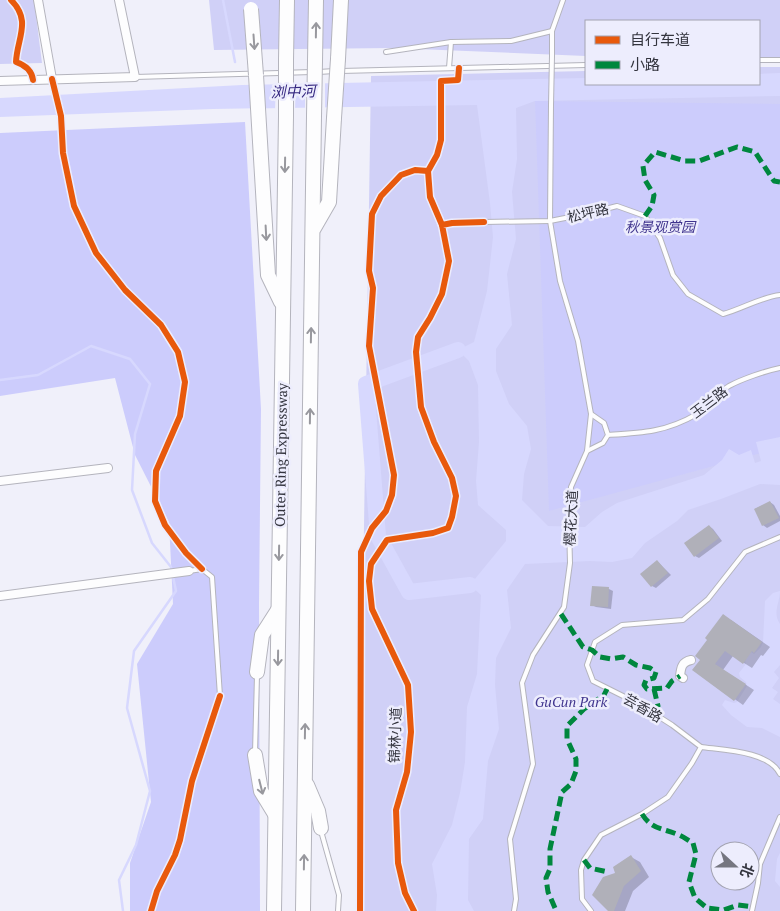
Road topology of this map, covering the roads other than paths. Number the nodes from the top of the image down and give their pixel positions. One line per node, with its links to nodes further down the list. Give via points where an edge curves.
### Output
1 (38, 0): 16 (street)
2 (119, 0): 15 (street)
3 (251, 0): 22 (highway, one-way to 22, bridge, via 268,275)
4 (287, 0): 22 (highway, Outer Ring Expressway, one-way to 22, bridge)
5 (316, 0): 20 (highway, Outer Ring Expressway, one-way to 5, bridge)
6 (341, 0): 20 (highway, bridge, via 329,202)
7 (563, 0): 8 (lane)
8 (552, 31): 9 (lane, via 511,41); 18 (lane, bridge)
9 (451, 42): 10 (lane); 14 (lane)
10 (386, 52)
11 (760, 60): 12 (lane)
12 (780, 60)
13 (585, 65): 14 (lane)
14 (449, 68): 15 (lane)
15 (135, 77): 16 (street)
16 (52, 79): 17 (street)
17 (0, 81)
18 (550, 221): 19 (lane, 松坪路); 21 (lane, 松坪路, via 617,206 645,216 660,238 673,275 688,294 723,314); 24 (lane, via 560,281 578,340)
19 (484, 222)
20 (313, 231): 40 (highway, Outer Ring Expressway, one-way to 20)
21 (780, 295)
22 (283, 305): 32 (highway, Outer Ring Expressway, one-way to 32)
23 (780, 368): 25 (lane, 玉兰路, via 728,387 699,413 671,428)
24 (591, 414): 25 (lane, via 604,423); 26 (lane)
25 (608, 435): 26 (lane, via 603,443)
26 (587, 451): 47 (lane, 樱花大道, via 571,487 570,563 564,607 533,655 522,683 533,764 510,839 516,899)
27 (108, 468): 28 (street)
28 (0, 481)
29 (780, 537): 37 (lane, 芸香路, via 744,552 708,599 683,620 622,625 594,642 587,665 593,681 639,704)
30 (189, 571): 31 (street); 36 (lane, via 202,569 212,577)
31 (0, 596)
32 (278, 609): 34 (highway, via 262,635); 41 (highway, Outer Ring Expressway, one-way to 41)
33 (691, 660): 35 (street, via 681,666 680,676)
34 (257, 672): 38 (lane)
35 (683, 678)
36 (220, 696)
37 (701, 747): 39 (lane, via 754,754 777,768); 48 (lane, via 668,797 601,835 584,860 582,900)
38 (255, 755): 41 (highway, one-way to 41, via 261,792)
39 (780, 774)
40 (305, 780): 43 (highway, via 318,811); 45 (highway, Outer Ring Expressway, one-way to 40)
41 (275, 815): 44 (highway, Outer Ring Expressway)
42 (780, 816): 49 (lane, via 760,864)
43 (321, 828): 46 (lane, via 339,895)
44 (274, 911)
45 (303, 911)
46 (338, 911)
47 (514, 911)
48 (591, 911)
49 (752, 911)

